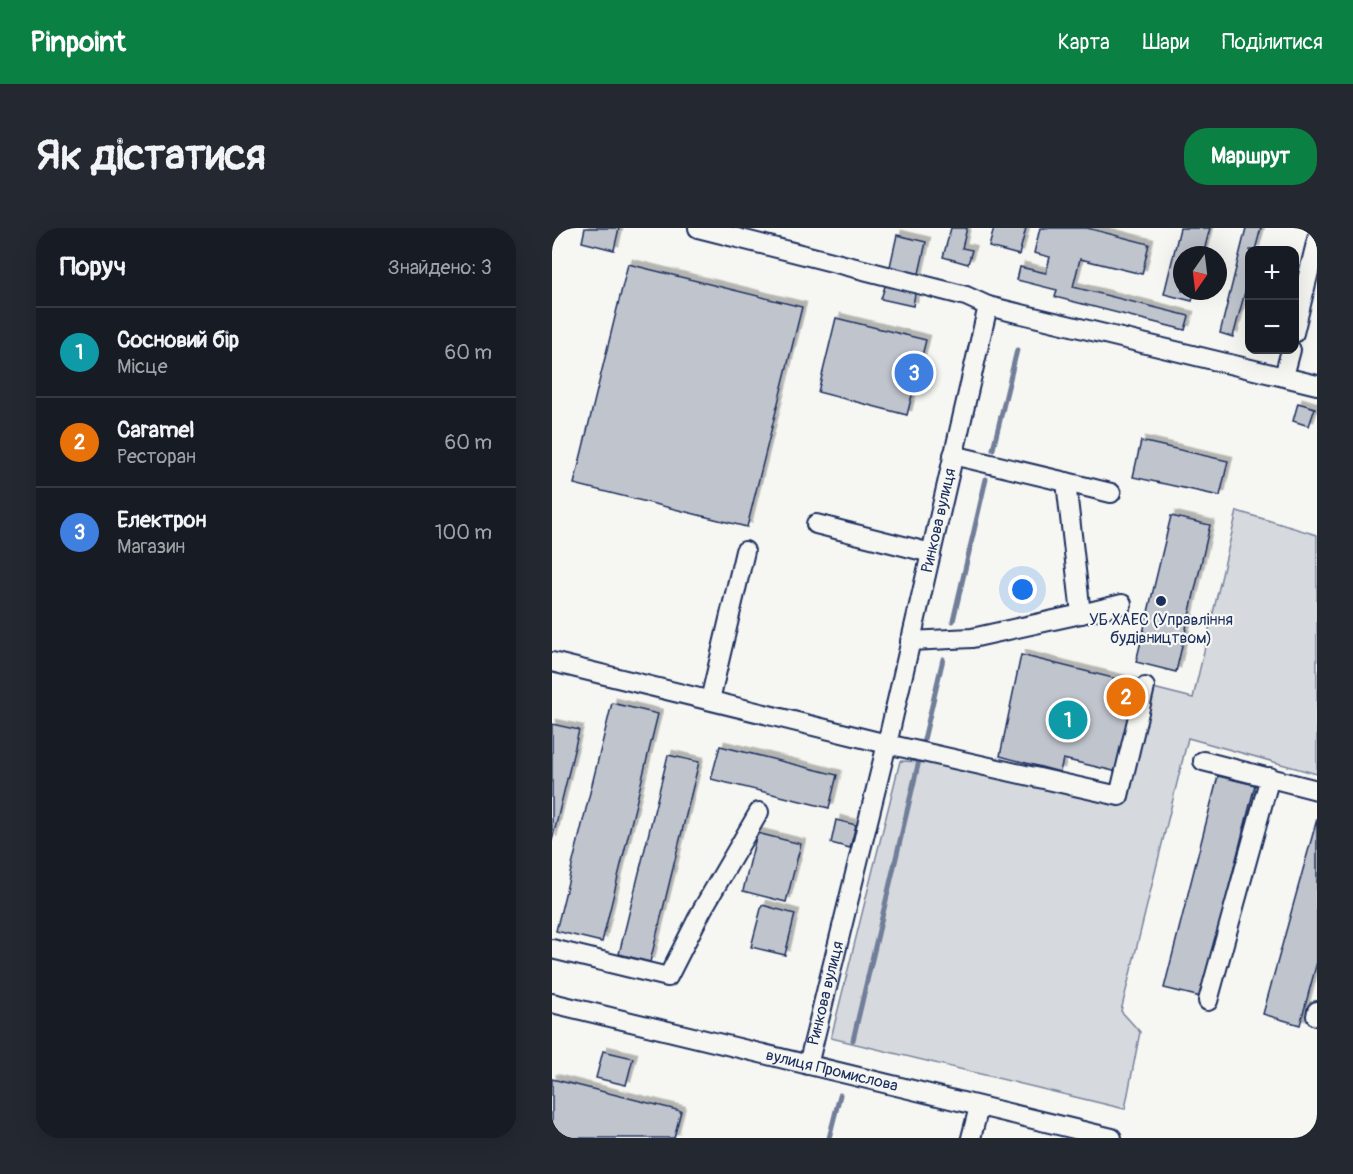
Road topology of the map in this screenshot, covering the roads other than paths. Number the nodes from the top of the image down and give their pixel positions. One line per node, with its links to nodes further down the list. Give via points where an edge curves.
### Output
1 (698, 228): 3 (street, via 966,296)
2 (1317, 239): 4 (street)
3 (987, 306): 6 (street); 8 (street, Ринкова вулиця)
4 (1299, 313)
5 (1290, 354): 6 (street)
6 (1284, 376): 7 (street)
7 (1317, 385)
8 (953, 455): 9 (street); 13 (street, Ринкова вулиця)
9 (1066, 482): 10 (street); 15 (street)
10 (1111, 493)
11 (816, 524): 13 (street)
12 (745, 552): 19 (street)
13 (931, 553): 16 (street, Ринкова вулиця)
14 (1122, 604): 15 (street)
15 (1081, 614): 16 (street, via 972,638)
16 (910, 641): 20 (street, Ринкова вулиця)
17 (552, 662): 19 (street)
18 (1145, 687): 20 (street, via 1119,796)
19 (710, 700): 20 (street)
20 (887, 744): 28 (street, Ринкова вулиця)
21 (1203, 761): 22 (street)
22 (1270, 777): 23 (street); 26 (street)
23 (1317, 790)
24 (759, 812): 25 (street, via 668,977)
25 (552, 949)
26 (1208, 1001)
27 (552, 1003): 28 (street, вулиця Промислова)
28 (808, 1065): 29 (street, вулиця Промислова)
29 (979, 1107): 30 (street); 31 (street, вулиця Промислова)
30 (971, 1138)
31 (1112, 1138)

